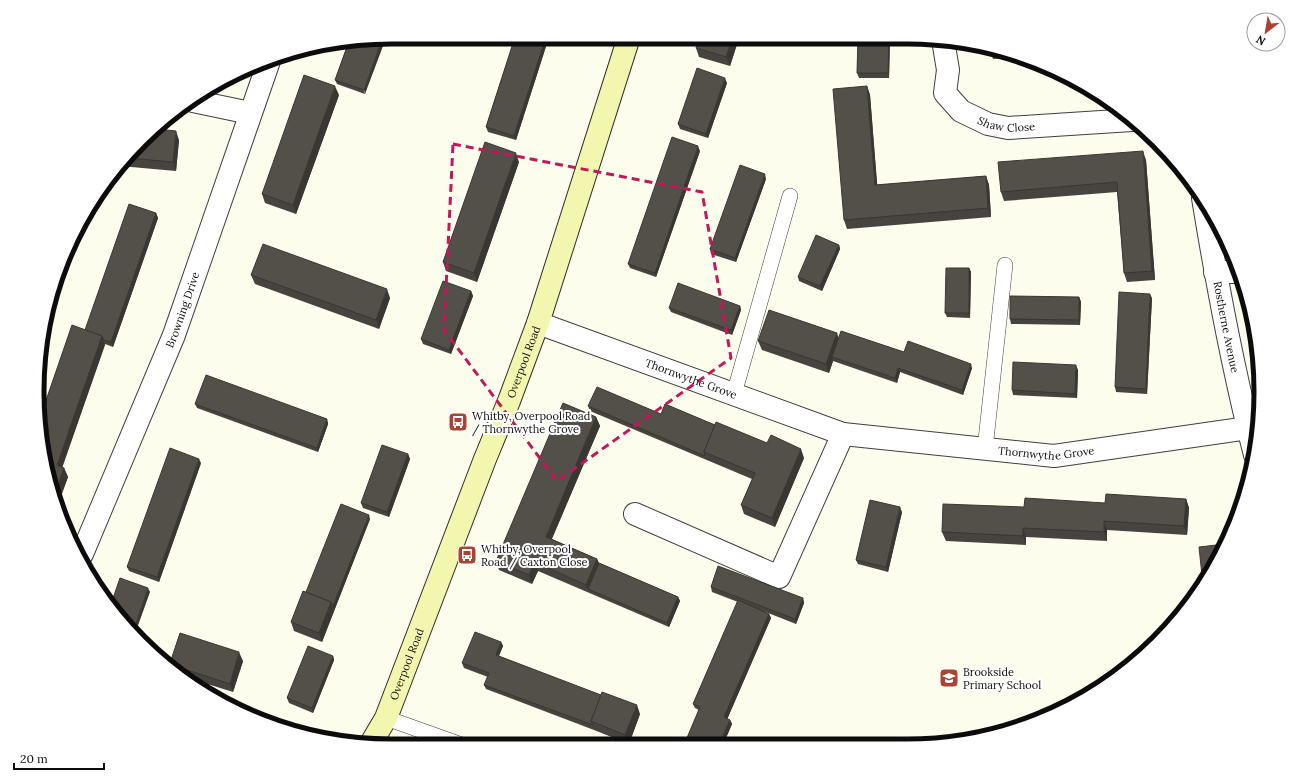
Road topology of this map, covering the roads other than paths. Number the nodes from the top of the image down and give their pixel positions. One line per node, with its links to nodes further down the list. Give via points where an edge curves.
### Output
1 (626, 44): 12 (street, Overpool Road)
2 (944, 46): 6 (street, Shaw Close, via 948,70 945,93 961,111 988,124 1008,128)
3 (266, 67): 5 (street, Browning Drive)
4 (199, 102): 5 (street)
5 (250, 113): 19 (street, Browning Drive, via 174,335)
6 (1124, 121)
7 (790, 196): 13 (lane)
8 (1206, 216): 10 (street, Rostherne Avenue)
9 (1005, 265): 17 (lane)
10 (1215, 272): 11 (street); 14 (street, Rostherne Avenue)
11 (1233, 272)
12 (538, 323): 13 (street, Thornwythe Grove); 20 (street, Overpool Road)
13 (734, 394): 15 (street, Thornwythe Grove)
14 (1248, 428): 16 (street, Rostherne Avenue); 17 (street, Thornwythe Grove, via 1054,456)
15 (843, 434): 17 (street, Thornwythe Grove); 18 (street, via 779,578)
16 (1251, 439)
17 (985, 449)
18 (635, 514)
19 (83, 551)
20 (386, 718): 21 (street, Overpool Road); 22 (lane)
21 (374, 738)
22 (445, 739)

